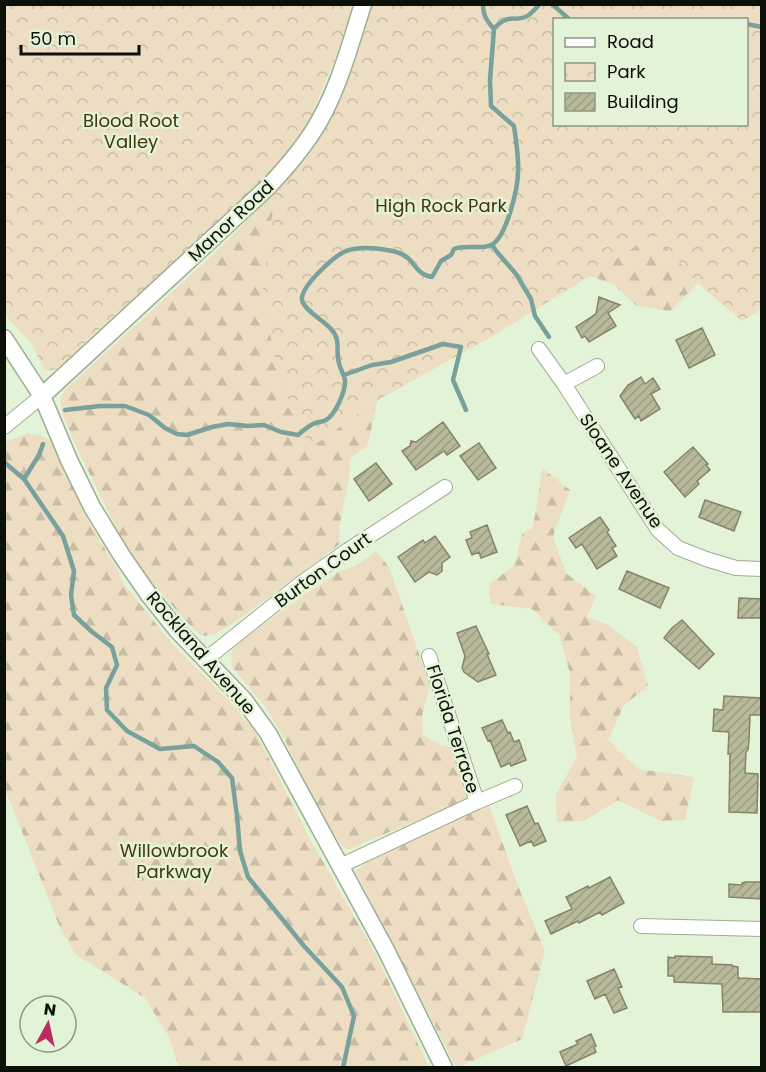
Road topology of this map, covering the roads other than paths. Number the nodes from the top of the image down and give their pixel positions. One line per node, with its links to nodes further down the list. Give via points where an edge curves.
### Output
1 (363, 4): 6 (street, Manor Road, via 330,100 292,161)
2 (4, 338): 6 (street, Rockland Avenue)
3 (539, 349): 5 (street, Sloane Avenue)
4 (597, 366): 5 (street)
5 (564, 384): 9 (street, Sloane Avenue, via 658,530 678,548 706,559 736,568)
6 (42, 396): 7 (street); 11 (street, Rockland Avenue, via 92,507 122,556 149,595)
7 (4, 427)
8 (446, 487): 11 (street, Burton Court, via 300,584)
9 (762, 569)
10 (429, 656): 13 (street, Florida Terrace)
11 (205, 660): 14 (street, Rockland Avenue, via 244,700 268,733)
12 (515, 786): 13 (street, Florida Terrace)
13 (477, 802): 14 (street, Florida Terrace)
14 (340, 866): 17 (street, Rockland Avenue)
15 (640, 926): 16 (street)
16 (762, 929)
17 (444, 1068)

